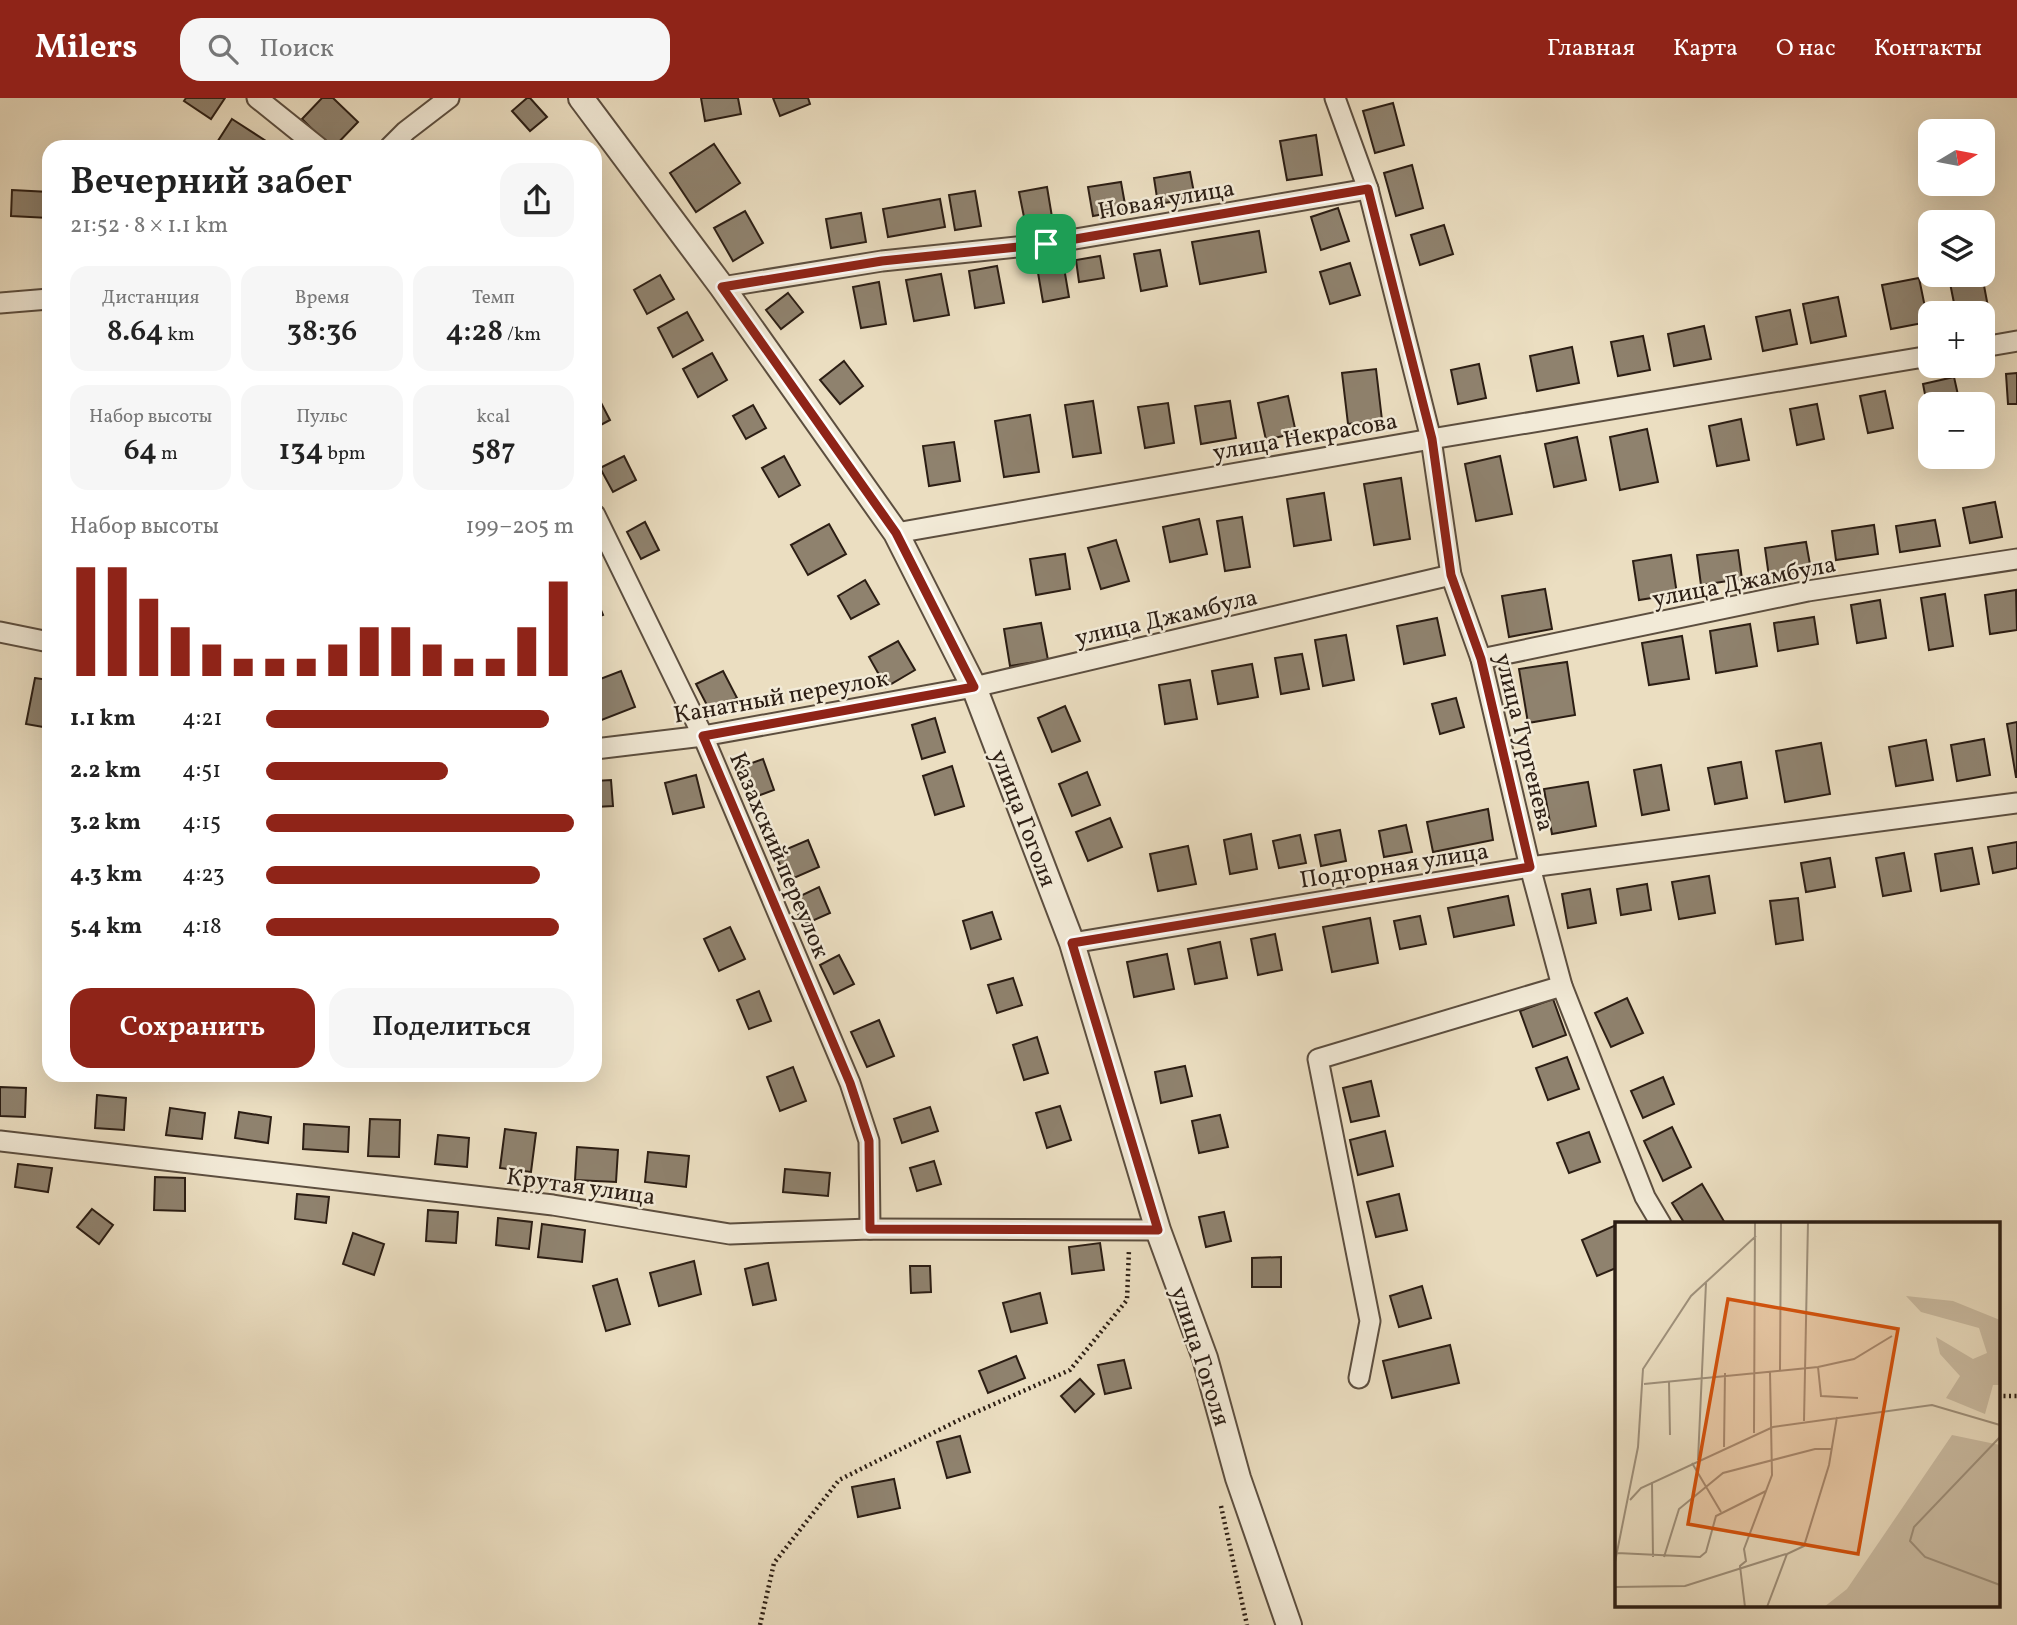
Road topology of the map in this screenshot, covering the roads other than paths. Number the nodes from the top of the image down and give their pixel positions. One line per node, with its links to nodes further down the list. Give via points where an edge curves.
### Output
1 (257, 98): 5 (street)
2 (449, 98): 6 (street)
3 (581, 98): 8 (street, улица Гоголя)
4 (1335, 98): 7 (street, улица Тургенева)
5 (309, 140)
6 (397, 140)
7 (1368, 189): 8 (street, Новая улица, via 1046,244 882,261); 14 (street, улица Тургенева)
8 (722, 287): 16 (street, улица Гоголя)
9 (42, 300): 10 (street)
10 (0, 303)
11 (2017, 341): 12 (street)
12 (1995, 345)
13 (1918, 358): 14 (street, улица Некрасова)
14 (1432, 439): 16 (street, улица Некрасова); 18 (street, улица Тургенева)
15 (602, 529): 23 (street, Казахский переулок)
16 (896, 533): 22 (street, улица Гоголя)
17 (2017, 559): 21 (street, улица Джамбула, via 1808,591)
18 (1451, 575): 21 (street, улица Тургенева); 22 (street, улица Джамбула)
19 (0, 632): 20 (street)
20 (42, 641)
21 (1481, 659): 26 (street, улица Тургенева)
22 (974, 687): 23 (street, Канатный переулок); 27 (street, улица Гоголя)
23 (703, 736): 24 (street, Канатный переулок); 31 (street, Казахский переулок, via 866,1129)
24 (602, 748)
25 (2017, 803): 26 (street, Подгорная улица)
26 (1530, 867): 27 (street, Подгорная улица); 28 (street, улица Тургенева)
27 (1072, 943): 32 (street, улица Гоголя)
28 (1562, 986): 30 (street, улица Тургенева, via 1645,1197); 33 (street, via 1318,1059 1370,1321)
29 (0, 1141): 31 (street, Крутая улица, via 553,1205 730,1234)
30 (1660, 1222)
31 (870, 1229): 32 (street, Крутая улица)
32 (1158, 1230): 34 (street, улица Гоголя, via 1205,1358 1238,1478)
33 (1359, 1378)
34 (1289, 1625)

